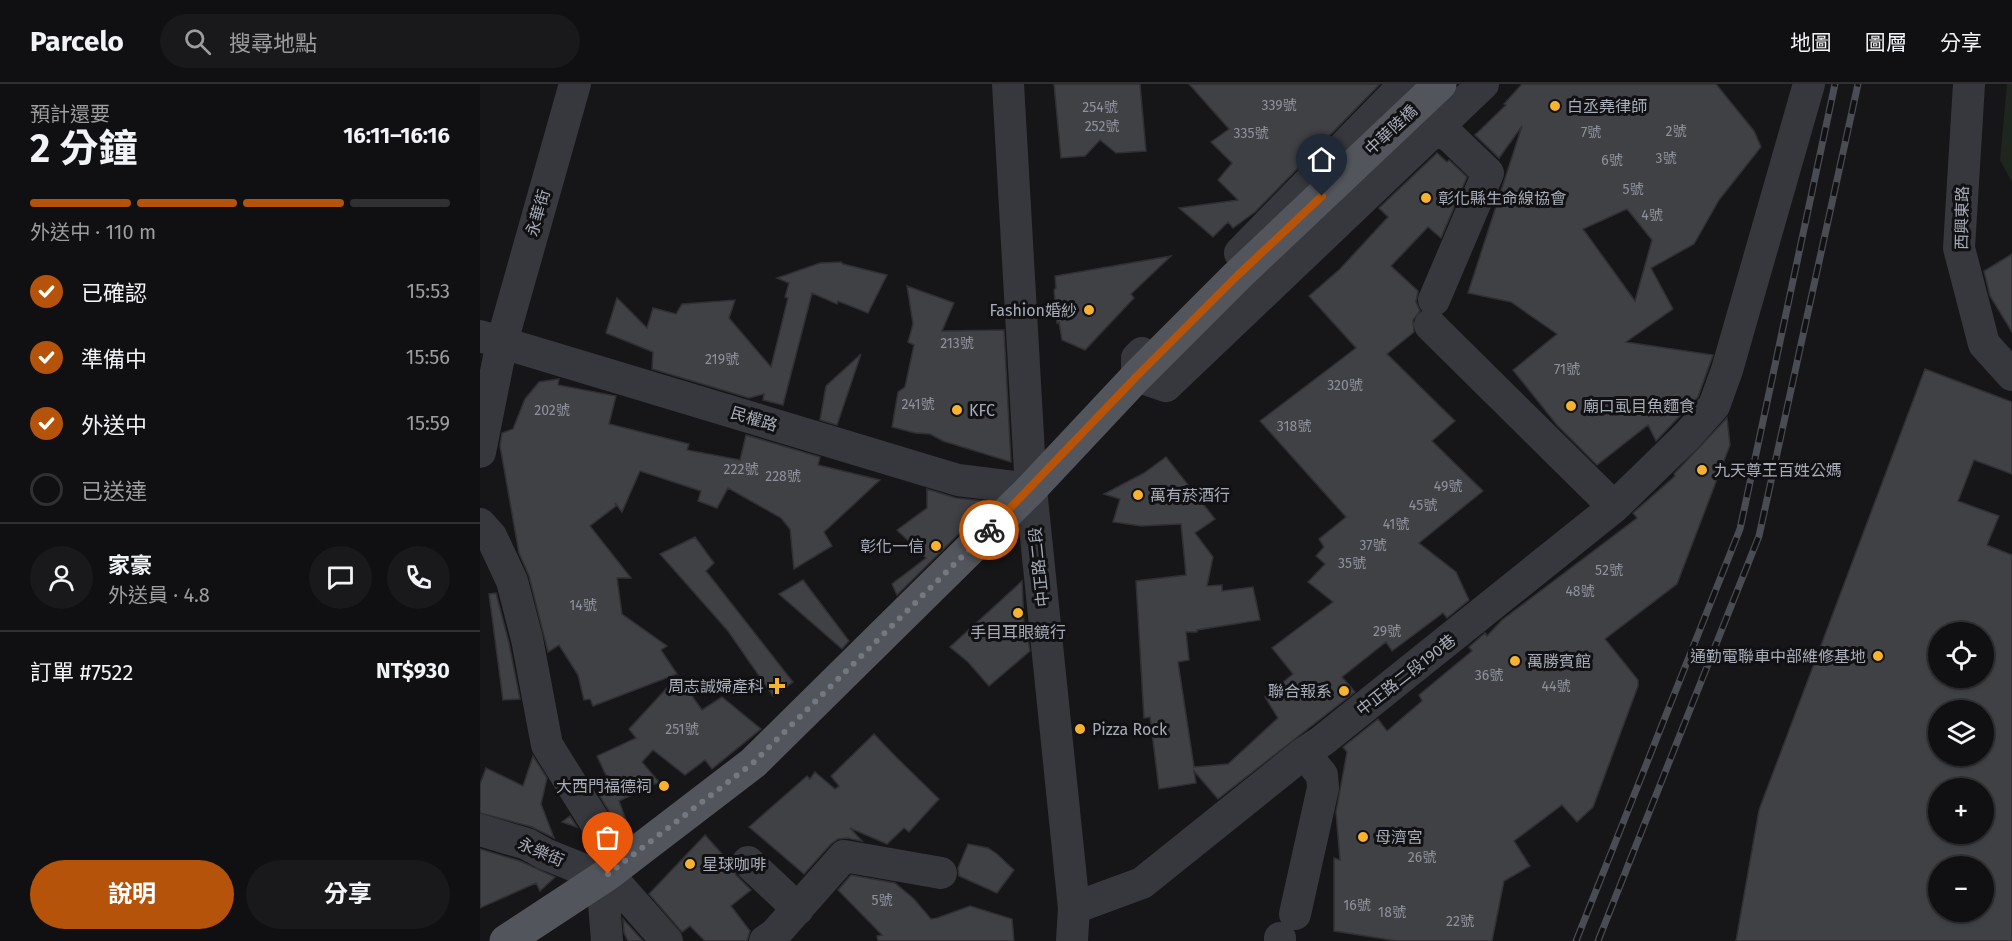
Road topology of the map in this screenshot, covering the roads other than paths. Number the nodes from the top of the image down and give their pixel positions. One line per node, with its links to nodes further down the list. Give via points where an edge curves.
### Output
1 (574, 84): 9 (street, 永華街)
2 (1008, 84): 13 (street, 中正路二段)
3 (1405, 84): 11 (street, via 1137,358)
4 (1440, 84): 11 (main road, 中華陸橋)
5 (1483, 84): 8 (street)
6 (1809, 84): 14 (street, 中正路二段190巷, via 1714,406)
7 (1969, 84): 10 (street, 西興東路, via 1959,248 1984,344)
8 (1439, 126): 11 (street, via 1166,386); 14 (street, via 1488,173 1432,312)
9 (491, 339): 12 (street, 永華街); 13 (street, 民權路, via 958,480)
10 (2012, 375)
11 (1137, 376): 13 (main road, 中華陸橋)
12 (480, 452)
13 (1031, 489): 20 (main road, 中華陸橋, via 753,763); 21 (street, 中正路二段)
14 (1614, 507): 16 (street, 中正路二段190巷)
15 (480, 524): 20 (street, via 491,536 512,581 547,745 605,838)
16 (1304, 753): 21 (street, 中正路二段190巷, via 1143,884); 23 (street, via 1322,775 1323,788)
17 (480, 830): 20 (street, 永樂街, via 527,844)
18 (748, 862): 22 (street)
19 (941, 873): 22 (street, via 844,856)
20 (605, 876): 24 (main road, 中華陸橋); 25 (street); 26 (street)
21 (1074, 908): 28 (street, 中正路二段)
22 (798, 909): 27 (street)
23 (1285, 931)
24 (507, 941)
25 (607, 941)
26 (667, 941)
27 (765, 941)
28 (1072, 941)

